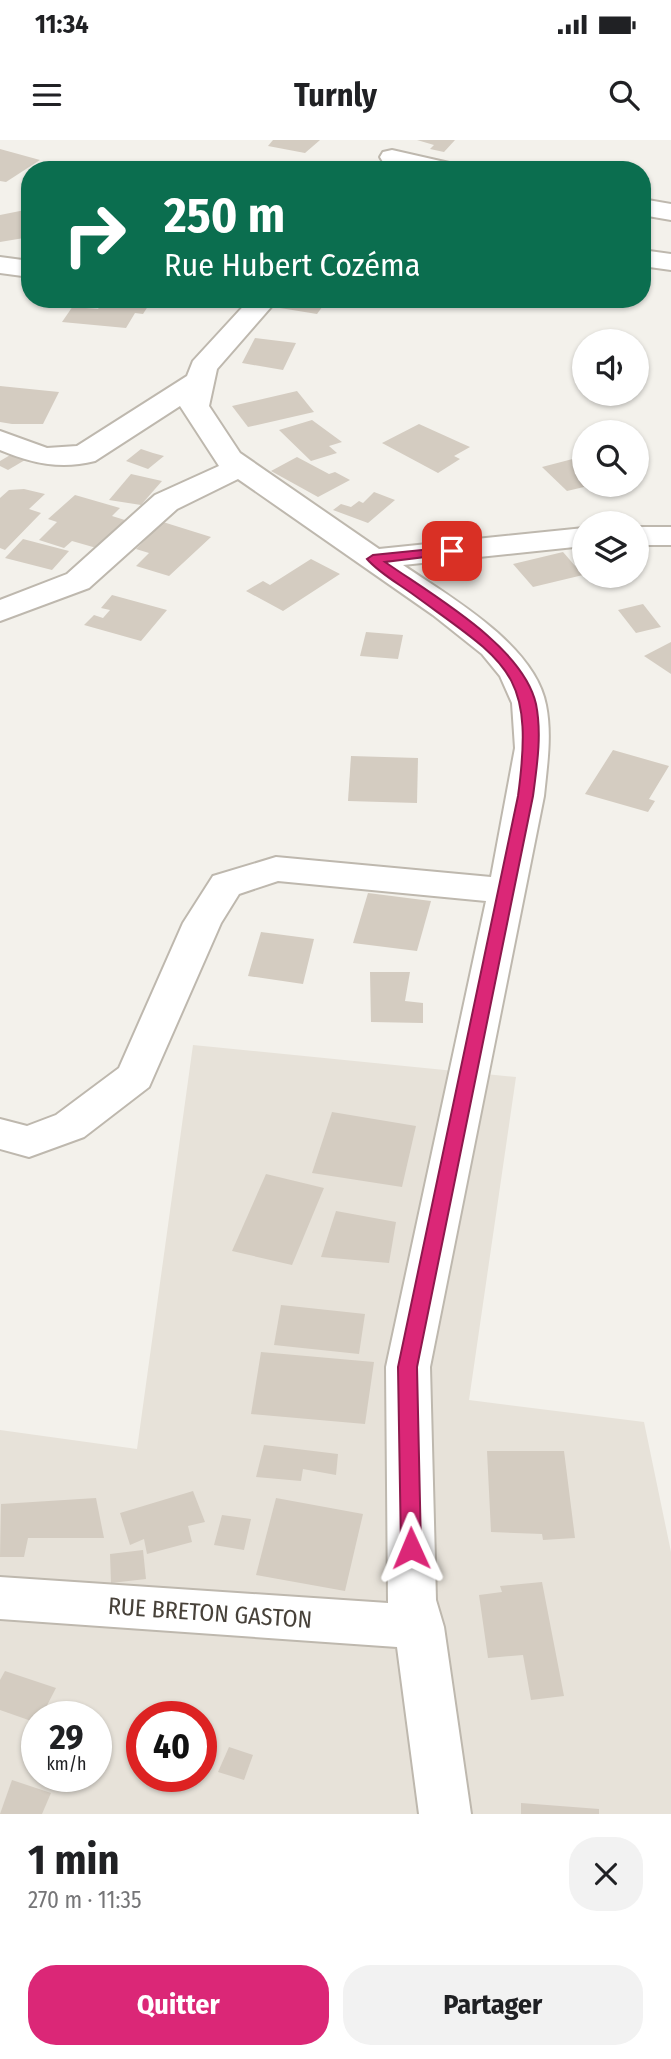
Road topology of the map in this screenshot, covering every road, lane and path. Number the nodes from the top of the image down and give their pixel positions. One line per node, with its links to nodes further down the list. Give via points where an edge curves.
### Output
1 (395, 156): 2 (street)
2 (414, 161)
3 (651, 209): 4 (street)
4 (671, 212)
5 (651, 259): 6 (street)
6 (671, 262)
7 (0, 265): 8 (street)
8 (21, 268)
9 (257, 308): 10 (street, via 203,367)
10 (198, 381): 11 (street, via 84,455 44,457); 12 (street, via 194,406 229,459)
11 (0, 440)
12 (240, 467): 16 (street); 17 (street, via 166,502 78,581)
13 (649, 536): 14 (street)
14 (671, 536)
15 (572, 538): 16 (street)
16 (373, 559): 18 (street, via 494,647 516,674 529,704 530,760)
17 (0, 611)
18 (506, 891): 19 (street, via 276,869 226,885 202,923 135,1077 70,1126 29,1142); 21 (street, via 408,1367 412,1600)
19 (0, 1134)
20 (0, 1598): 21 (street, RUE BRETON GASTON)
21 (419, 1627): 22 (street)
22 (445, 1814)

